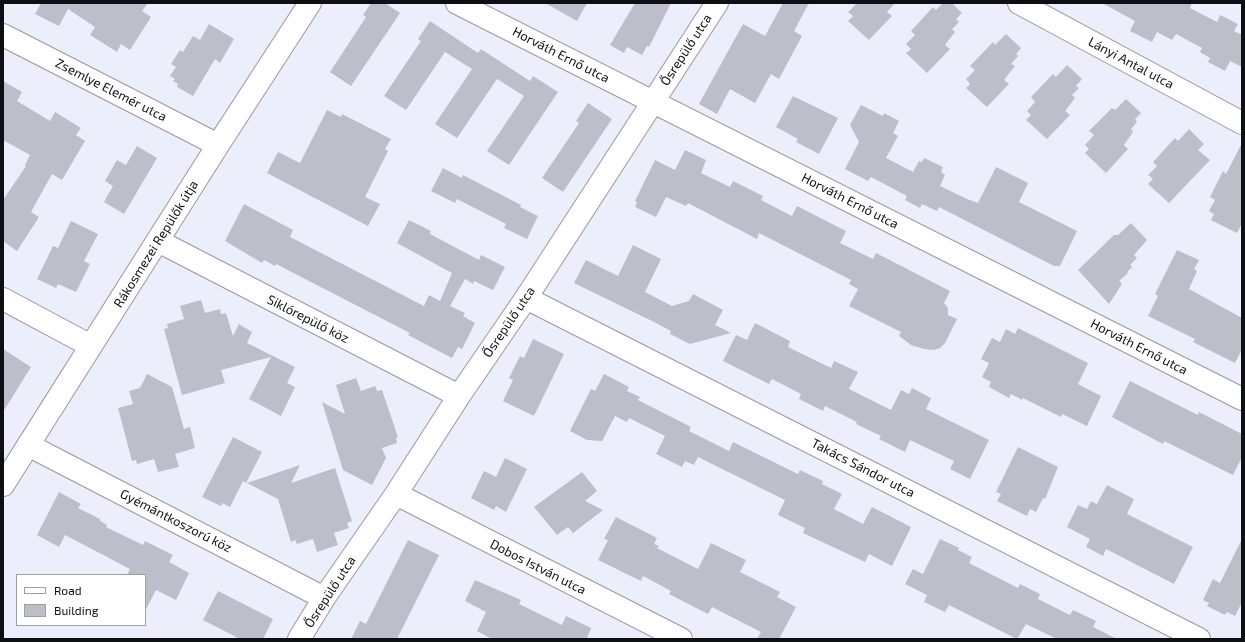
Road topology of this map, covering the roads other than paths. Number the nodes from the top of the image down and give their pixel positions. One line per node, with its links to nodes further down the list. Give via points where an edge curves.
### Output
1 (310, 3): 8 (street, Rákosmezei Repülők útja)
2 (457, 3): 6 (street, Horváth Ernő utca)
3 (716, 3): 6 (street, Ősrepülő utca)
4 (1019, 3): 7 (street, Lányi Antal utca)
5 (3, 35): 8 (street, Zsemlye Elemér utca)
6 (653, 102): 10 (street, Ősrepülő utca); 14 (street, Horváth Ernő utca)
7 (1242, 123)
8 (218, 145): 9 (street, Rákosmezei Repülők útja)
9 (158, 241): 12 (street, Rákosmezei Repülők útja); 13 (street, Siklórepülő köz)
10 (526, 298): 13 (street, Ősrepülő utca); 21 (street, Takács Sándor utca)
11 (3, 299): 12 (street)
12 (91, 346): 15 (street, Rákosmezei Repülők útja)
13 (458, 396): 17 (street, Ősrepülő utca)
14 (1242, 399)
15 (28, 445): 16 (street, Rákosmezei Repülők útja); 18 (street, Gyémántkoszorú köz)
16 (3, 485)
17 (396, 494): 18 (street, Ősrepülő utca); 20 (street, Dobos István utca)
18 (324, 598): 19 (street, Ősrepülő utca)
19 (299, 639)
20 (680, 639)
21 (1199, 639)

